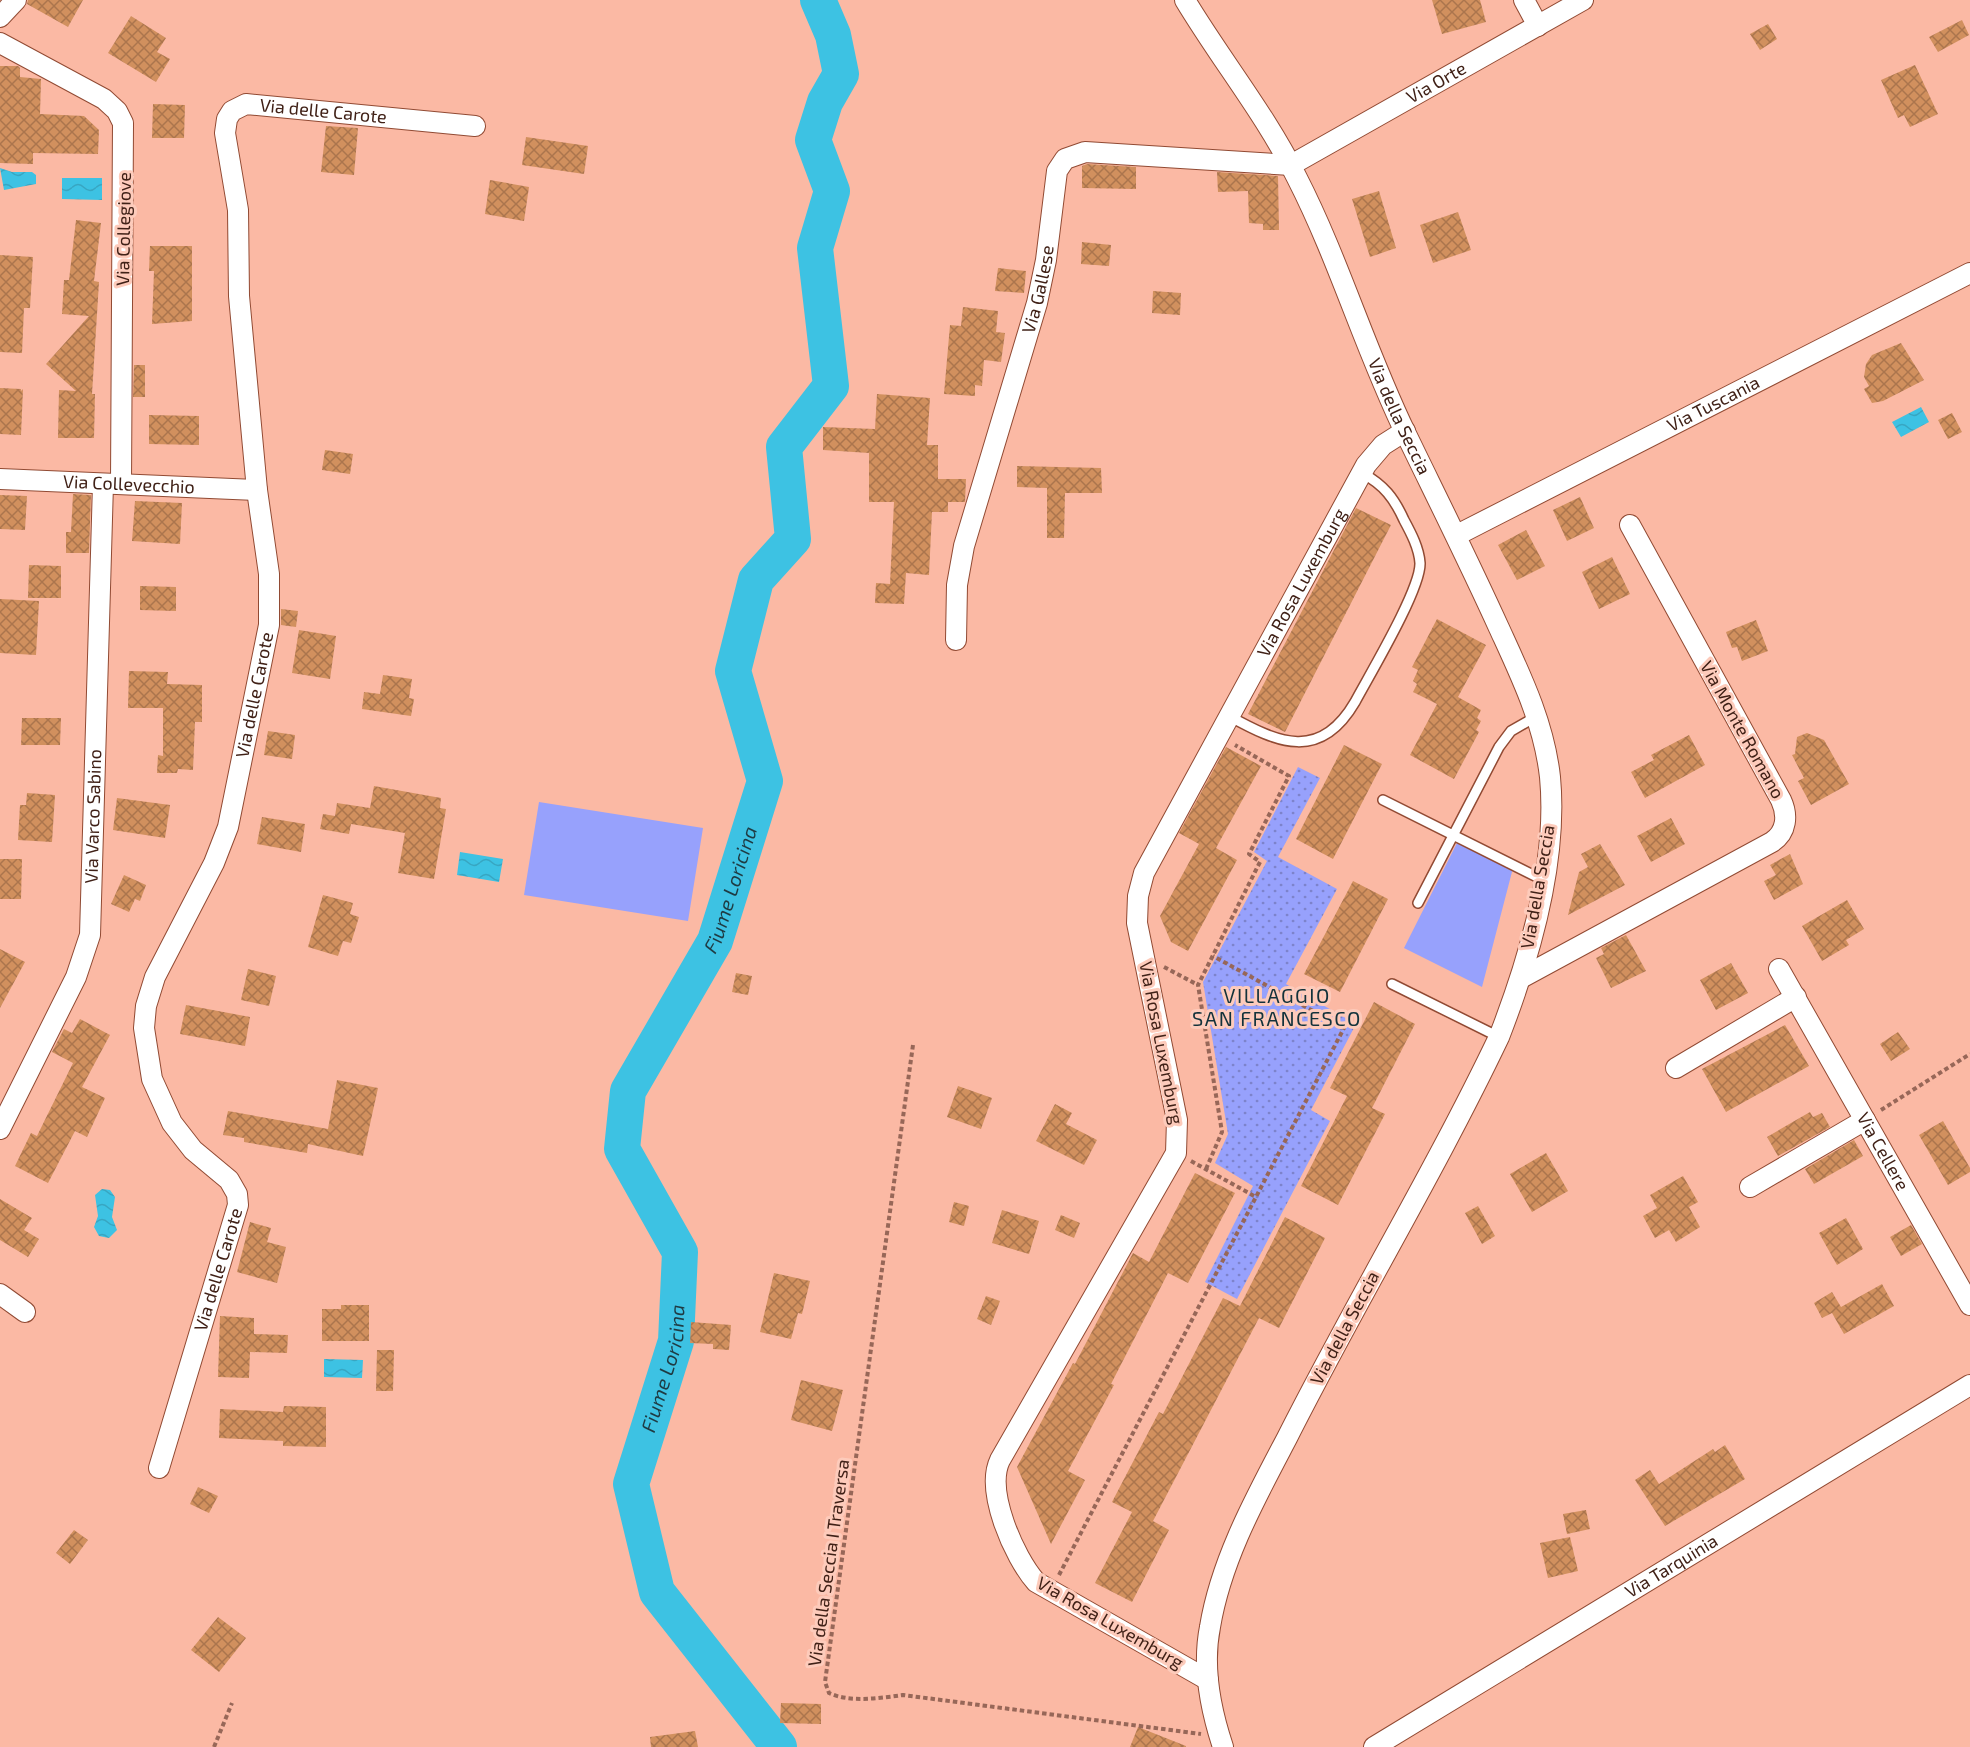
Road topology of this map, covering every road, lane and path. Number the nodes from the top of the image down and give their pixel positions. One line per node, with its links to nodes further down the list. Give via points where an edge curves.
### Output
1 (16, 0): 5 (street)
2 (1185, 0): 9 (street, Via della Seccia)
3 (1524, 0): 6 (street)
4 (1583, 0): 6 (street, Via Orte)
5 (0, 17)
6 (1538, 26): 9 (street, Via Orte)
7 (0, 43): 14 (street, Via Collegiove, via 104,99 123,123)
8 (475, 126): 15 (street, Via delle Carote, via 253,104 235,108 229,115 226,140 238,210 240,307)
9 (1291, 165): 11 (street, Via della Seccia); 18 (street, Via Gallese, via 1085,152 1075,153 1061,164 1034,312 960,566)
10 (1970, 273): 17 (street, Via Tuscania)
11 (1404, 431): 12 (street, Via Rosa Luxemburg, via 1378,449); 17 (street, Via della Seccia)
12 (1362, 473): 19 (street, Via Rosa Luxemburg); 19 (lane, via 1382,485 1397,504 1416,545 1420,566 1415,587 1355,702 1346,717 1330,730 1296,742 1268,737)
13 (0, 480): 14 (street, Via Collevecchio)
14 (112, 484): 15 (street, Via Collevecchio); 38 (street, Via Varco Sabino, via 90,935 76,977)
15 (257, 490): 47 (street, Via delle Carote, via 269,574 269,619 233,806 214,863 155,977 145,1017 149,1066 165,1110 193,1150 229,1180 238,1205)
16 (1630, 525): 29 (street, Via Monte Romano, via 1781,800 1785,825 1772,842)
17 (1457, 535): 20 (street, Via della Seccia)
18 (956, 640)
19 (1229, 716): 21 (street, Via Rosa Luxemburg)
20 (1537, 716): 23 (lane, via 1503,741); 24 (street, Via della Seccia, via 1551,796)
21 (1219, 735): 26 (street, Via Rosa Luxemburg, via 1142,881 1137,915); 27 (path, via 1289,776 1249,854 1260,862)
22 (1383, 800): 23 (lane)
23 (1453, 835): 24 (lane); 25 (lane)
24 (1543, 880): 29 (street, Via della Seccia)
25 (1418, 903)
26 (1143, 956): 31 (path); 39 (street, Via Rosa Luxemburg, via 1178,1120)
27 (1213, 956): 31 (path); 42 (path, via 1344,1028)
28 (1779, 969): 32 (street, Via Cellere)
29 (1521, 978): 33 (street, Via della Seccia)
30 (1392, 984): 33 (lane)
31 (1198, 985): 40 (path, via 1222,1132)
32 (1796, 997): 36 (street); 37 (street, Via Cellere)
33 (1499, 1037): 49 (street, Via della Seccia, via 1307,1397 1249,1515 1215,1603 1207,1645)
34 (913, 1045): 51 (path, Via della Seccia I Traversa, via 825,1682 829,1693 838,1697 903,1695)
35 (1970, 1054): 37 (path)
36 (1676, 1068)
37 (1865, 1120): 41 (street); 44 (street, Via Cellere)
38 (0, 1128)
39 (1176, 1153): 40 (path); 48 (street, Via Rosa Luxemburg, via 996,1469 996,1496 1019,1559 1036,1582)
40 (1206, 1169): 42 (path)
41 (1750, 1187)
42 (1256, 1197): 48 (path)
43 (0, 1294): 45 (street)
44 (1970, 1305)
45 (25, 1312)
46 (1970, 1385): 53 (street, Via Tarquinia)
47 (159, 1467)
48 (1050, 1592): 49 (street, Via Rosa Luxemburg)
49 (1208, 1680): 51 (street, Via della Seccia)
50 (232, 1703): 52 (path)
51 (1221, 1742)
52 (214, 1747)
53 (1374, 1747)

